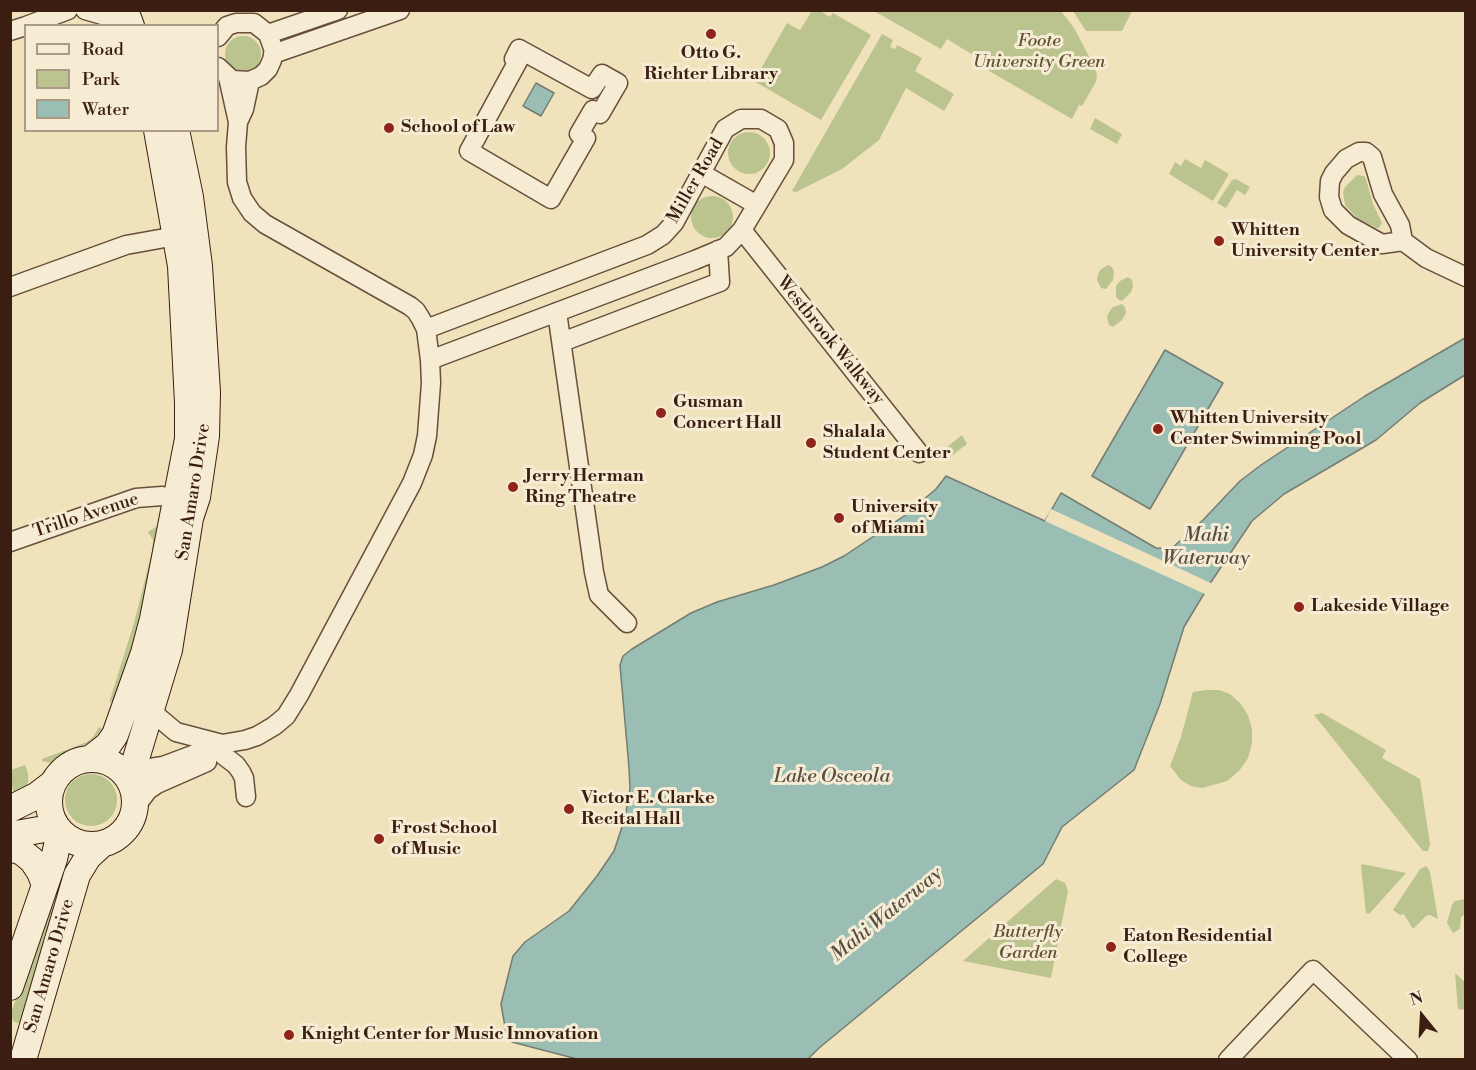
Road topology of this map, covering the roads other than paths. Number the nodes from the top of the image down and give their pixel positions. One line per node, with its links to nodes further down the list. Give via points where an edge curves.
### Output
1 (68, 10): 6 (street)
2 (84, 10): 5 (street)
3 (338, 10): 7 (street)
4 (400, 10): 9 (street)
5 (134, 19)
6 (31, 24)
7 (268, 34): 8 (street, via 254,23 245,22 227,26); 9 (street)
8 (219, 36)
9 (273, 54): 11 (street, via 268,69)
10 (222, 74): 11 (street); 12 (street)
11 (250, 81): 12 (street, via 244,110)
12 (237, 122): 25 (street, via 237,182 252,213 410,306)
13 (158, 132): 19 (street, San Amaro Drive)
14 (176, 132): 19 (street, San Amaro Drive, via 190,197)
15 (469, 152): 15 (street, via 518,61 514,59 519,49 592,89 602,74 618,83 600,114 593,110 579,134 586,138 551,199)
16 (701, 173): 17 (street); 17 (street, Miller Road, via 725,129 741,119 761,119 778,129 784,143 783,159); 25 (street, Miller Road, via 674,223 647,245)
17 (757, 205): 18 (street, Miller Road)
18 (742, 230): 21 (street, Miller Road); 28 (street, Westbrook Walkway)
19 (186, 235): 23 (street, via 126,245); 29 (street, San Amaro Drive, via 189,423)
20 (1403, 241): 20 (street, via 1372,157 1359,152 1346,159 1330,181 1333,210 1348,225 1382,244); 22 (street, via 1426,258)
21 (718, 250): 24 (street, Miller Road); 26 (street, via 720,282)
22 (1466, 277)
23 (10, 287)
24 (557, 312): 26 (street); 27 (street, Miller Road)
25 (426, 329): 27 (street)
26 (562, 342): 31 (street, via 599,595)
27 (430, 360): 33 (street, via 427,436 416,475 299,695 280,722)
28 (919, 453)
29 (182, 509): 30 (street, Trillo Avenue, via 153,496 136,498); 32 (street, San Amaro Drive, via 173,634); 34 (street, San Amaro Drive, via 133,687 112,740)
30 (10, 542)
31 (627, 623)
32 (151, 711): 33 (street, via 176,732); 35 (street, San Amaro Drive)
33 (223, 749): 35 (street, via 150,768); 37 (street, via 242,772); 38 (street, via 157,784)
34 (90, 759): 35 (street, via 115,765); 36 (street, via 72,764)
35 (129, 778): 38 (street)
36 (53, 783): 39 (street); 40 (street, via 49,809)
37 (246, 796)
38 (135, 807): 42 (street, via 129,825 117,837)
39 (10, 808)
40 (58, 829): 41 (street); 42 (street, via 67,838 83,844); 44 (street, San Amaro Drive)
41 (10, 835)
42 (101, 844): 46 (street, San Amaro Drive, via 77,875)
43 (10, 849): 44 (street, via 32,860)
44 (45, 885): 45 (street, San Amaro Drive)
45 (10, 987)
46 (23, 1059)
47 (1228, 1059): 48 (street, via 1313,970)
48 (1408, 1059)

